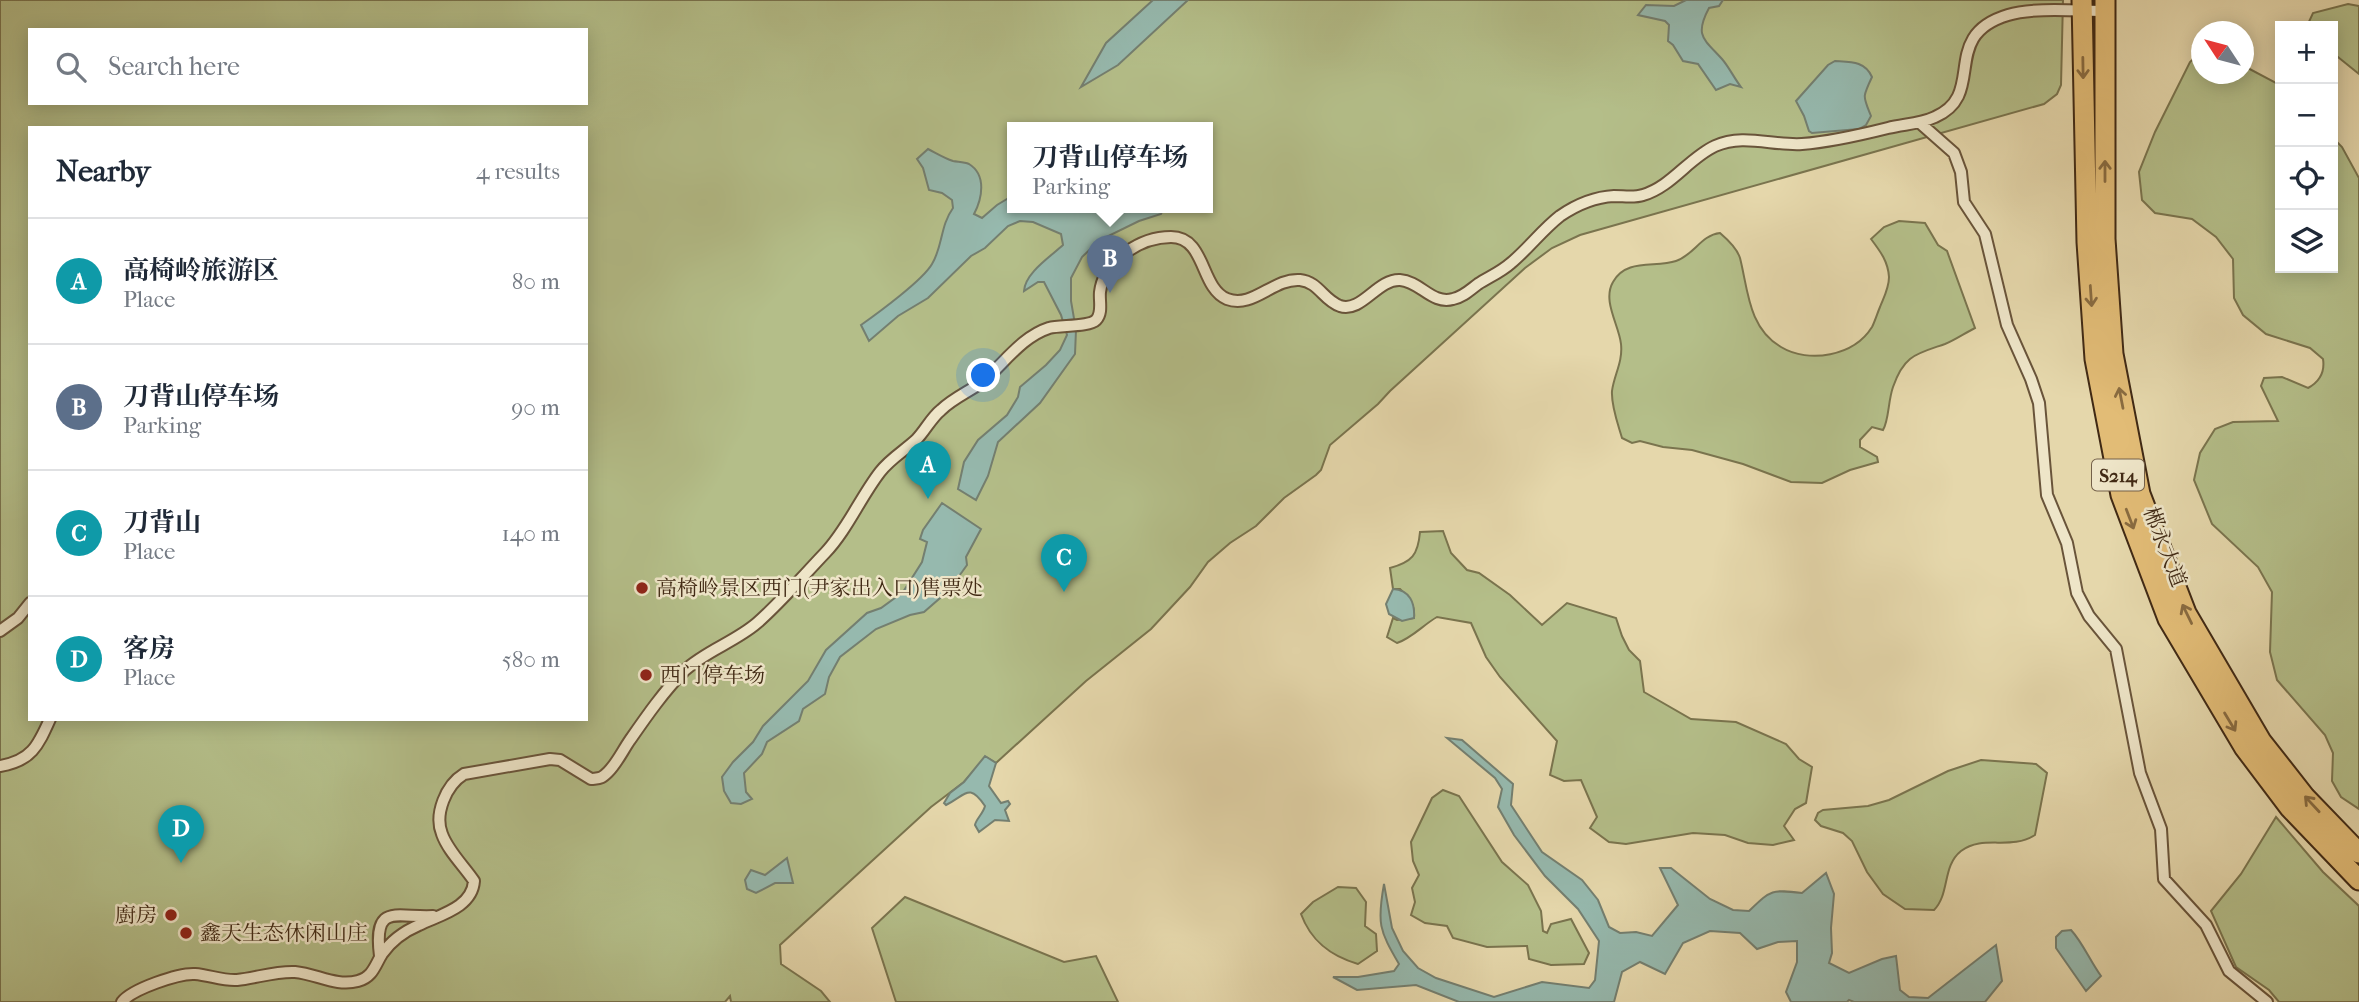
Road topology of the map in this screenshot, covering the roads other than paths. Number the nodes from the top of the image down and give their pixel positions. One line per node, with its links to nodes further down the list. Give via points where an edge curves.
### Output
1 (2105, 5): 2 (street); 8 (highway, 郴永大道 / S214, one-way to 1, via 2305,797 2261,741 2186,613 2140,494 2113,354 2105,239)
2 (2082, 6): 3 (street, via 2011,13 1982,29 1966,50 1963,88 1956,103); 9 (highway, 郴永大道 / S214, one-way to 9, via 2094,346 2121,495 2168,620 2244,747 2290,808)
3 (1920, 123): 10 (street, via 1809,143 1737,140 1714,146 1650,192 1599,197 1560,216 1502,271 1448,300 1402,280 1383,284 1346,307 1309,282 1298,280 1282,281 1247,300 1232,300 1219,294 1184,239 1168,237 1133,249 1110,266 1103,278 1096,321 1044,329 940,410 919,437 880,471 831,547 756,624 682,673 605,775 591,779 550,758 457,779 444,800 440,822 446,841 474,881 473,889 461,904); 13 (street, via 1954,153 1964,202 1985,233 2007,325 2039,403 2047,495 2067,543 2077,593 2116,649 2140,773 2161,828 2164,879 2206,925 2229,971)
4 (28, 606): 5 (street)
5 (0, 631)
6 (49, 721): 7 (street, via 30,754)
7 (0, 766)
8 (2359, 853)
9 (2359, 880)
10 (439, 916): 11 (street, via 405,932); 11 (street, via 396,914 387,918 379,930)
11 (380, 956): 12 (street, via 377,966 359,981 329,981 296,972 236,980 192,974 140,989)
12 (122, 1002)
13 (2267, 1002)

